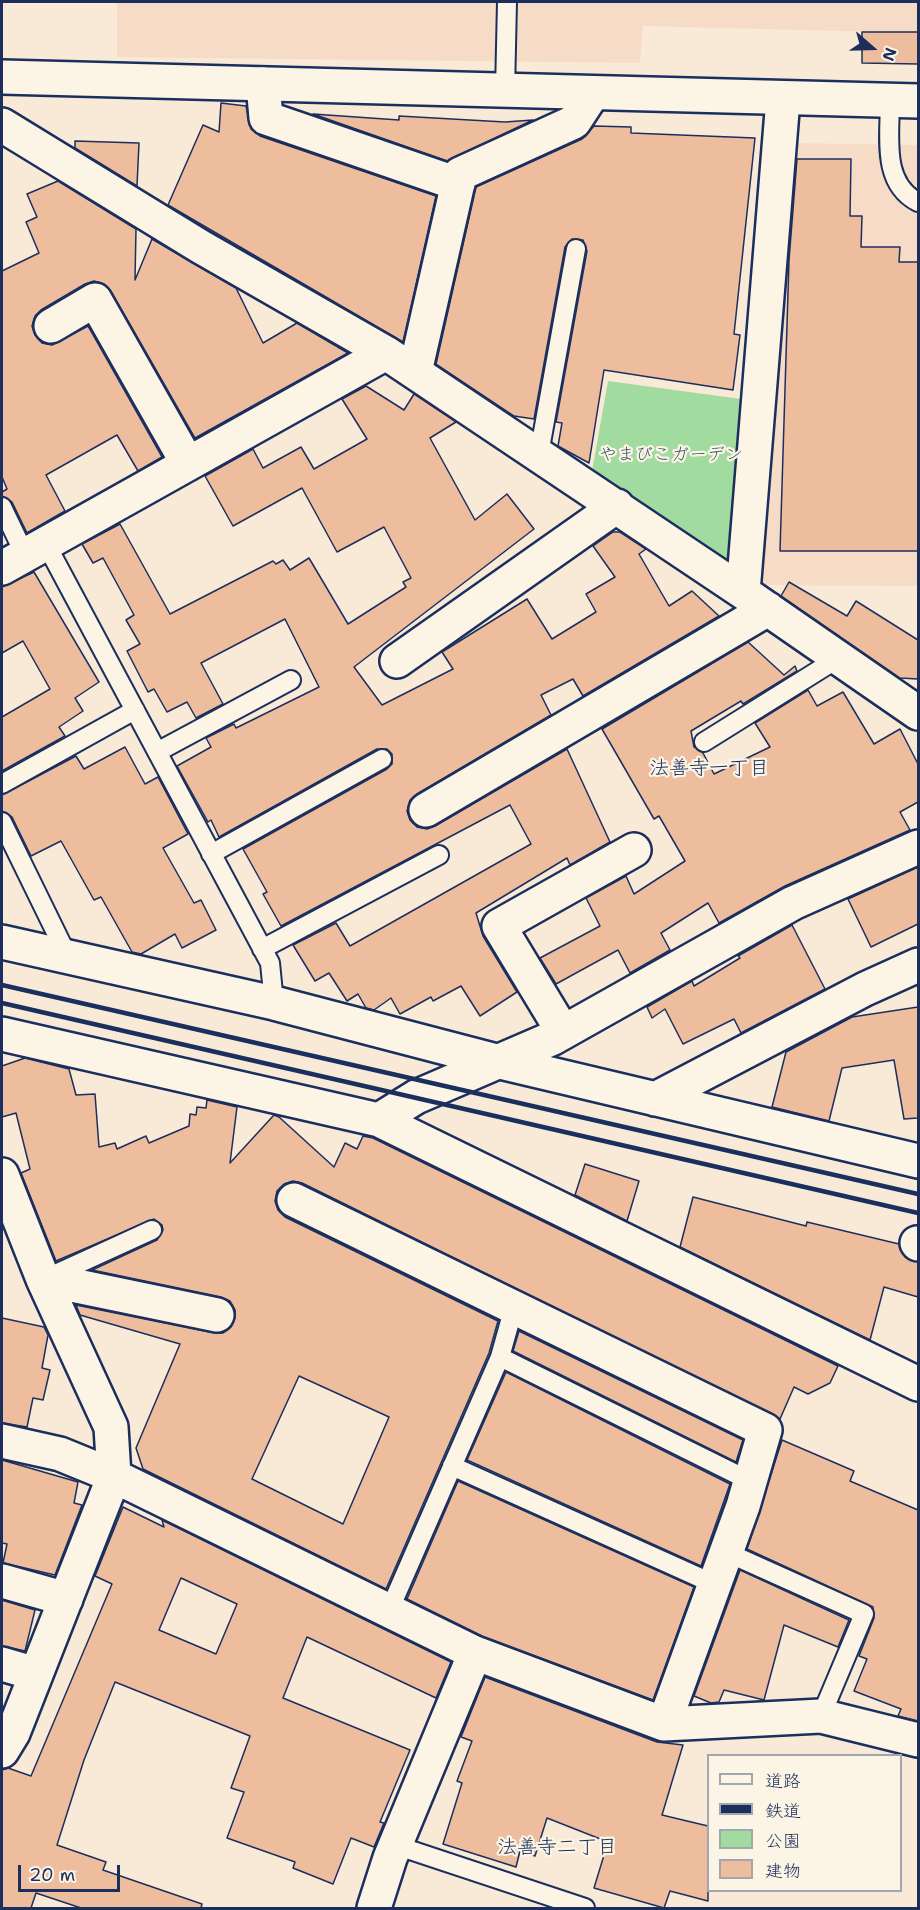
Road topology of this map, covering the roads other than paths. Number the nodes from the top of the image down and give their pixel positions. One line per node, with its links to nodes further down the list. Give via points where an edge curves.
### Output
1 (507, 2): 4 (lane)
2 (2, 77): 3 (street)
3 (262, 84): 4 (street); 9 (street, via 266,118)
4 (505, 91): 5 (street)
5 (593, 93): 6 (street); 9 (street, via 574,122 460,174)
6 (783, 99): 7 (street); 20 (street)
7 (904, 100): 10 (lane, via 890,162 903,194)
8 (2, 125): 13 (street, via 201,248)
9 (459, 184): 14 (street)
10 (918, 202)
11 (576, 249): 15 (lane)
12 (51, 326): 16 (street, via 95,300)
13 (386, 353): 14 (street); 16 (street)
14 (415, 372): 15 (street)
15 (539, 454): 17 (street)
16 (188, 464): 19 (street)
17 (617, 506): 20 (street); 22 (street)
18 (2, 507): 19 (lane)
19 (24, 555): 24 (lane)
20 (755, 600): 21 (street); 30 (street)
21 (840, 657): 25 (street); 26 (lane)
22 (397, 661)
23 (291, 680): 27 (lane)
24 (135, 710): 27 (lane); 29 (lane)
25 (918, 713)
26 (704, 742)
27 (157, 752): 34 (lane)
28 (382, 759): 34 (lane)
29 (2, 784)
30 (426, 810)
31 (2, 822): 38 (lane)
32 (918, 847): 41 (street, via 793,903)
33 (634, 850): 41 (street, via 500,926)
34 (211, 854): 37 (lane)
35 (439, 855): 37 (lane)
36 (2, 942): 38 (street)
37 (262, 949): 40 (lane, via 270,963)
38 (68, 957): 40 (street)
39 (918, 965): 44 (street)
40 (274, 1003): 43 (street)
41 (563, 1032): 43 (street)
42 (2, 1034): 45 (street)
43 (500, 1062): 44 (street); 45 (street, via 416,1097)
44 (655, 1099): 46 (street)
45 (379, 1120): 54 (street)
46 (918, 1161)
47 (2, 1174): 50 (street)
48 (294, 1200): 51 (street)
49 (152, 1230): 50 (lane)
50 (43, 1279): 52 (street); 57 (street, via 111,1427)
51 (514, 1307): 53 (lane); 58 (street, via 765,1430)
52 (217, 1315)
53 (500, 1357): 56 (lane); 58 (lane)
54 (918, 1384)
55 (2, 1441): 57 (street, via 60,1454)
56 (452, 1466): 61 (lane); 63 (lane)
57 (114, 1476): 62 (street); 63 (street)
58 (750, 1481): 59 (street)
59 (726, 1552): 61 (street); 67 (lane, via 864,1614)
60 (2, 1581): 62 (street)
61 (714, 1584): 68 (street)
62 (66, 1599): 66 (street)
63 (389, 1611): 64 (street)
64 (475, 1653): 68 (street); 71 (street)
65 (2, 1664): 66 (street)
66 (36, 1674): 70 (street)
67 (821, 1716): 68 (street); 69 (street)
68 (663, 1724)
69 (918, 1740)
70 (2, 1751)
71 (395, 1845): 72 (street); 73 (lane)
72 (374, 1908)
73 (585, 1908)

